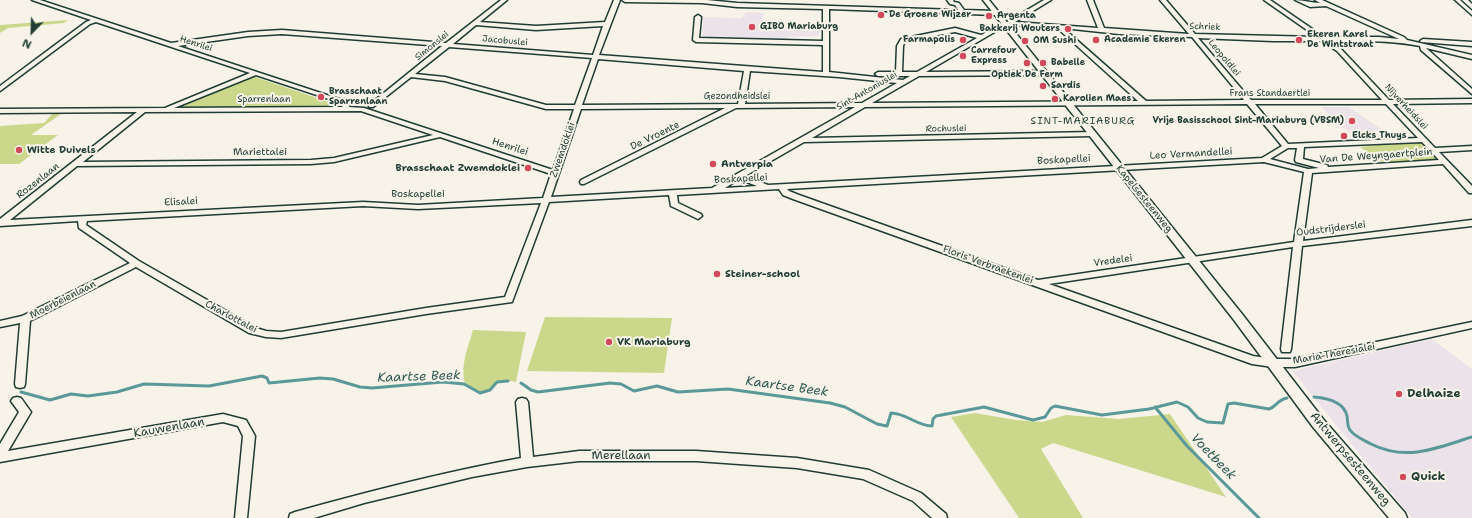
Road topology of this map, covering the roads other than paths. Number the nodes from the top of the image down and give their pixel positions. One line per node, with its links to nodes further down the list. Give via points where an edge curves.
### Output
1 (35, 0): 21 (street, Henrilei)
2 (504, 0): 22 (street, Simonslei)
3 (616, 0): 23 (street, Zwemdoklei)
4 (626, 0): 5 (street)
5 (704, 0): 17 (street, via 737,5)
6 (950, 0): 18 (street, via 957,4)
7 (986, 0): 19 (main road, Kapelsesteenweg)
8 (1048, 0): 24 (street)
9 (1090, 0): 26 (street)
10 (1163, 0): 27 (street, Leopoldlei)
11 (1267, 0): 29 (street, Nijverheidslei)
12 (1298, 0): 15 (street, via 1310,5)
13 (1318, 0): 15 (street)
14 (1465, 0): 16 (street)
15 (1326, 4): 30 (street)
16 (1472, 6)
17 (826, 8): 18 (street); 31 (street)
18 (962, 12): 19 (street)
19 (995, 13): 24 (main road, Kapelsesteenweg)
20 (698, 17): 31 (street, via 696,40)
21 (96, 20): 33 (street, Henrilei); 48 (street, via 88,23)
22 (476, 23): 23 (street, via 536,28); 34 (street, Simonslei)
23 (607, 24): 36 (street, Zwemdoklei)
24 (1006, 24): 25 (street, Schriek); 28 (street, Sint-Antoniuslei); 40 (main road, Kapelsesteenweg)
25 (1058, 26): 26 (street, Schriek); 54 (street)
26 (1102, 30): 27 (street, Schriek)
27 (1194, 35): 29 (street, Schriek); 52 (street, Leopoldlei)
28 (981, 37): 42 (street, via 955,30 903,40 900,46); 43 (street, Sint-Antoniuslei)
29 (1324, 39): 30 (street, Schriek); 51 (street, Nijverheidslei, via 1339,50)
30 (1405, 41): 35 (street, Schriek)
31 (826, 43): 44 (street)
32 (1472, 44): 35 (street, Schriek, via 1422,41)
33 (170, 45): 34 (street, Jacobuslei, via 276,32); 41 (street, Henrilei)
34 (448, 45): 36 (street, Jacobuslei); 45 (street, Simonslei)
35 (1423, 46): 37 (street, Schriek); 38 (street); 49 (street)
36 (596, 57): 39 (street, Jacobuslei); 57 (street, Zwemdoklei)
37 (1472, 57)
38 (1472, 63)
39 (747, 69): 44 (street, Jacobuslei); 55 (street)
40 (1044, 72): 43 (street, Jacobuslei); 53 (main road, Kapelsesteenweg)
41 (256, 73): 59 (street, Henrilei, via 343,102 347,104); 61 (street, Sparrenlaan)
42 (899, 73): 43 (street, Jacobuslei); 46 (street, Jacobuslei)
43 (919, 73): 47 (street, Sint-Antoniuslei)
44 (826, 74): 46 (street, Jacobuslei)
45 (411, 75): 57 (street, Gezondheidslei, via 445,79 537,105); 58 (street, Simonslei)
46 (839, 75): 47 (street, Jacobuslei)
47 (904, 82): 56 (street, Sint-Antoniuslei)
48 (0, 88)
49 (1472, 92)
50 (1472, 101): 51 (street, Frans Standaertlei)
51 (1388, 102): 52 (street, Frans Standaertlei); 66 (street, Nijverheidslei)
52 (1250, 103): 54 (street, Frans Standaertlei); 67 (street, Leopoldlei)
53 (1068, 104): 54 (street, Frans Standaertlei); 56 (street, Gezondheidslei); 63 (main road, Kapelsesteenweg)
54 (1145, 104)
55 (737, 106): 56 (street, Gezondheidslei); 57 (street, Gezondheidslei); 79 (street, De Vroente)
56 (862, 106): 65 (street, Sint-Antoniuslei)
57 (579, 107): 77 (street, Zwemdoklei)
58 (369, 108): 59 (street, Sparrenlaan); 64 (street, Henrilei)
59 (345, 109): 61 (street, Sparrenlaan)
60 (144, 110): 61 (street, Sparrenlaan); 62 (street, Sparrenlaan); 73 (street, Rozenlaan)
61 (162, 110)
62 (0, 111)
63 (1092, 134): 65 (street, Rochuslei); 74 (main road, Kapelsesteenweg)
64 (441, 135): 73 (street, Mariettalei, via 334,160 311,162); 77 (street, Henrilei)
65 (801, 140): 78 (street, Sint-Antoniuslei)
66 (1424, 140): 68 (street, Van De Weyngaertplein); 70 (street, Nijverheidslei)
67 (1286, 146): 68 (street, Van De Weyngaertplein); 71 (street, Leo Vermandellei)
68 (1301, 146): 75 (street, via 1299,160)
69 (1472, 148): 70 (street)
70 (1433, 150): 72 (street, Nijverheidslei)
71 (1264, 160): 74 (street, Leo Vermandellei); 76 (street, Leo Vermandellei)
72 (1445, 162): 75 (street, Van De Weyngaertplein); 83 (street, Nijverheidslei)
73 (76, 164): 89 (street, Rozenlaan)
74 (1119, 168): 80 (street, Boskapellei); 92 (main road, Kapelsesteenweg)
75 (1332, 169): 76 (street, Van De Weyngaertplein)
76 (1308, 171): 91 (street)
77 (555, 173): 85 (street, Zwemdoklei)
78 (738, 176): 81 (street); 82 (street, Sint-Antoniuslei)
79 (584, 182)
80 (781, 187): 81 (street, Boskapellei); 94 (street, Floris Verbraekenlei, via 796,197)
81 (769, 188): 82 (street, Boskapellei)
82 (712, 191): 84 (street, Boskapellei)
83 (1472, 191)
84 (673, 193): 85 (street, Boskapellei); 87 (street, via 674,204)
85 (546, 200): 86 (street, Boskapellei, via 418,207); 95 (street, Zwemdoklei)
86 (363, 204): 88 (street, Elisalei)
87 (698, 216)
88 (83, 219): 89 (street, Elisalei); 93 (street, Charlottalei, via 82,226)
89 (1, 222)
90 (1472, 223): 91 (street, Oudstrijderslei)
91 (1298, 244): 92 (street, Oudstrijderslei); 102 (street)
92 (1192, 260): 94 (street, Vredelei); 103 (main road, Kapelsesteenweg)
93 (136, 263): 96 (street, Charlottalei, via 253,331 266,334 281,335); 98 (street, Moerbeienlaan)
94 (1037, 283): 101 (street, Floris Verbraekenlei)
95 (514, 287): 96 (street, Charlottalei); 97 (street, Zwemdoklei)
96 (498, 299): 97 (street, Charlottalei)
97 (509, 300)
98 (25, 319): 99 (street); 104 (street, Moerbeienlaan)
99 (0, 324)
100 (1472, 325): 103 (street, Maria-Theresialei, via 1295,362)
101 (1197, 340): 103 (street, Maria-Theresialei, via 1252,360)
102 (1286, 349)
103 (1273, 363): 105 (main road, Kapelsesteenweg)
104 (20, 384)
105 (1300, 399): 113 (main road, Antwerpsesteenweg)
106 (17, 401): 108 (street, via 25,412)
107 (522, 402): 109 (street)
108 (0, 455): 110 (street, Kauwenlaan, via 223,418 242,423 249,436)
109 (528, 462): 111 (street, Merellaan, via 472,472 364,498); 112 (street, Merellaan, via 579,456 696,456 797,463 865,474 917,497)
110 (241, 518)
111 (295, 518)
112 (940, 518)
113 (1400, 518)

